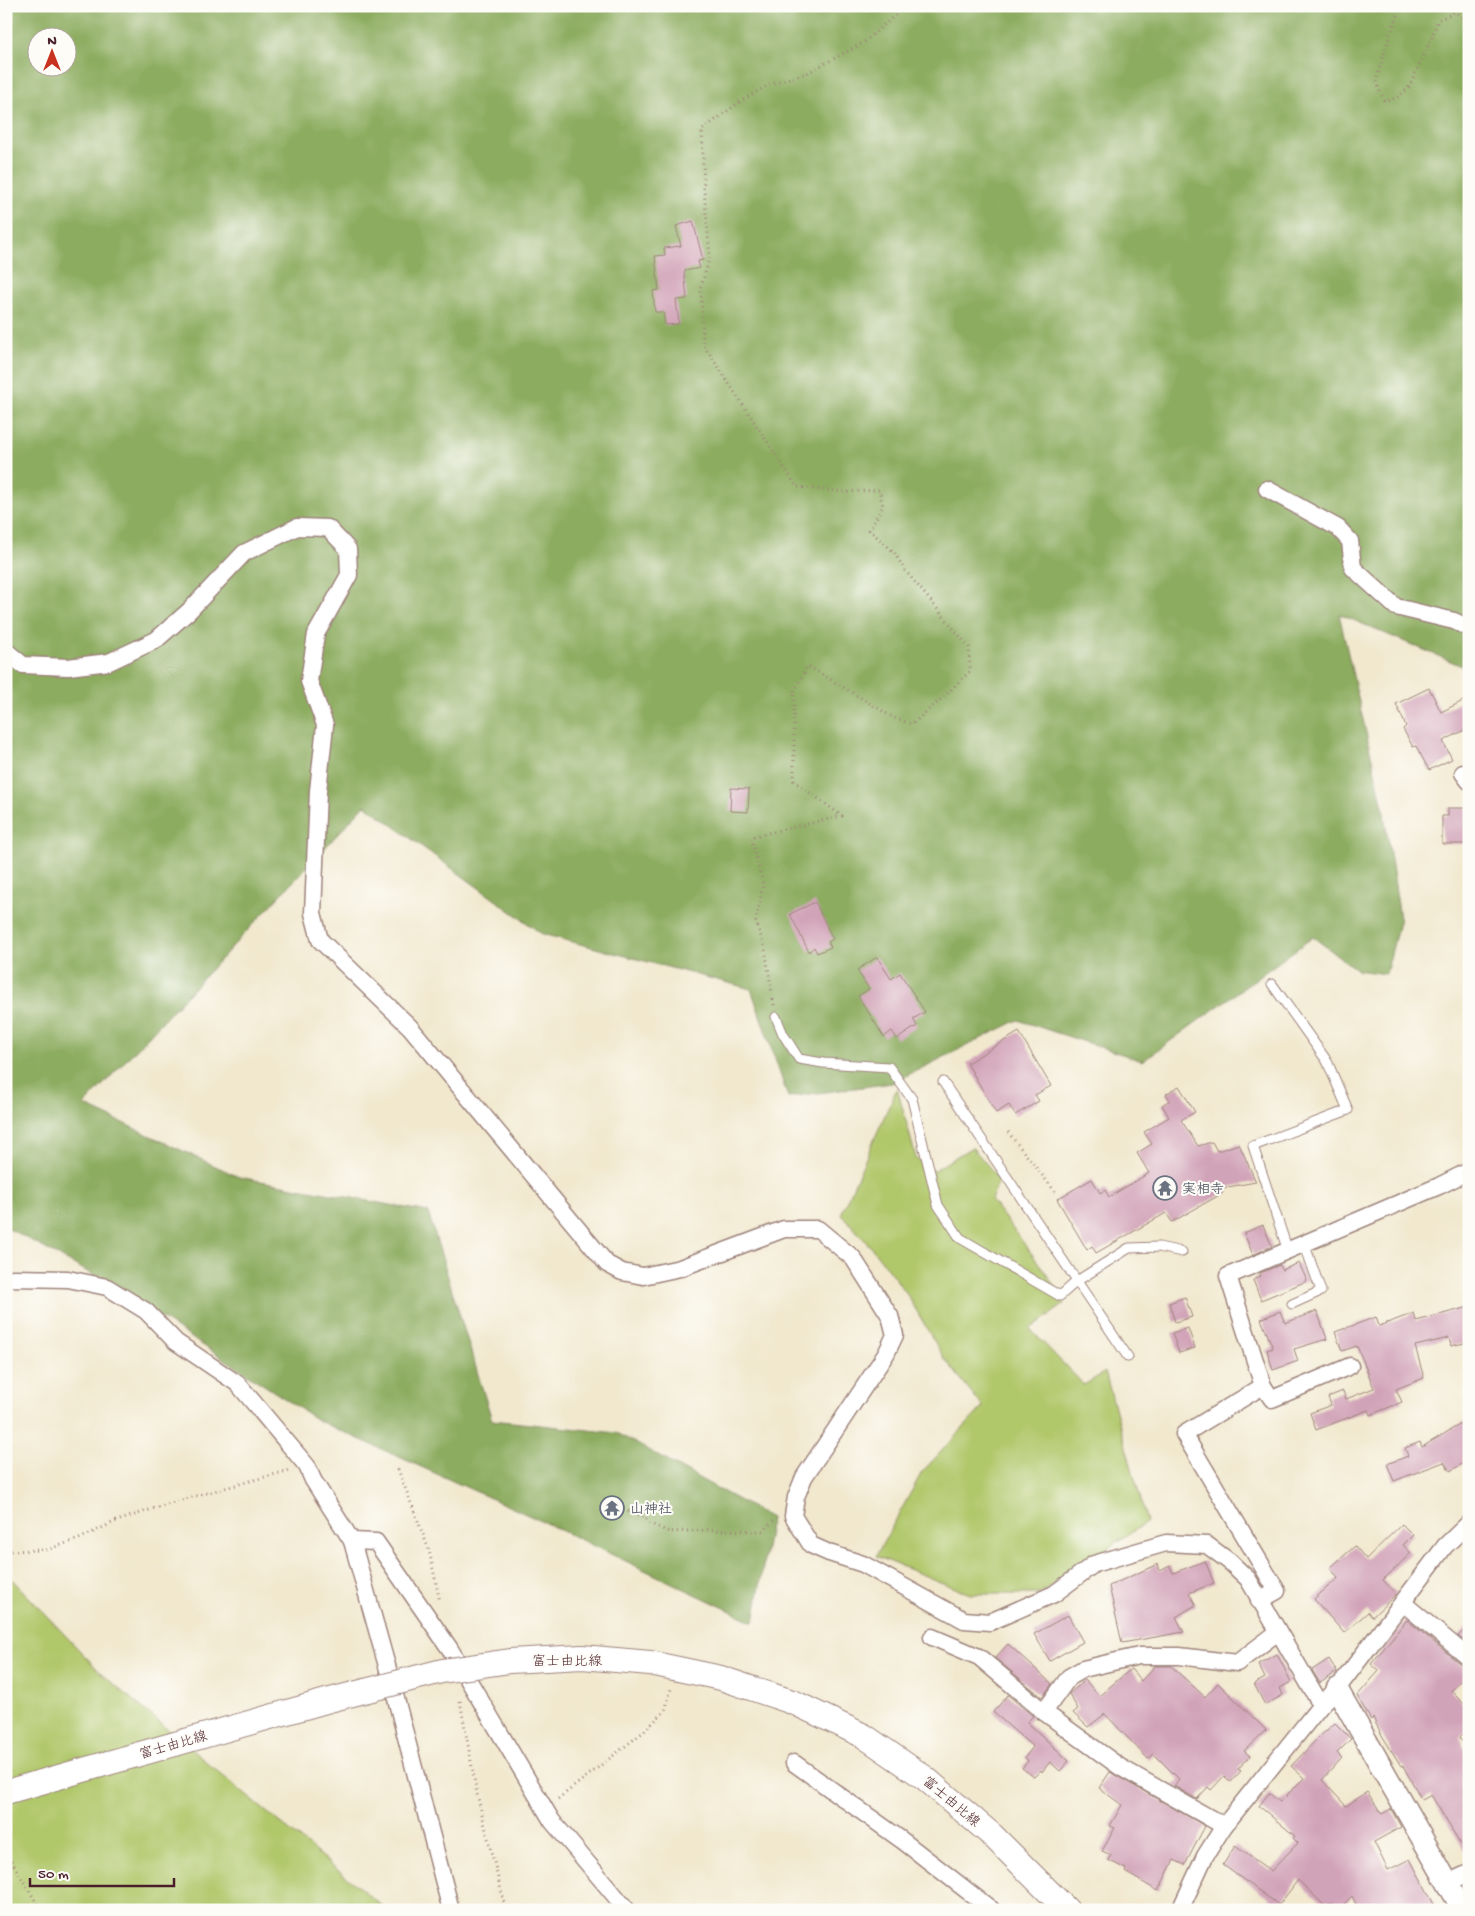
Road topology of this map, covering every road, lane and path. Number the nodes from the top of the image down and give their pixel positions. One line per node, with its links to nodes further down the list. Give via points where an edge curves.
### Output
1 (906, 6): 8 (path, via 863,43 807,73 770,84 741,100 702,130 710,256 701,287 703,344 797,487 846,492 879,490 883,506 869,530 894,552 904,569 969,647 970,671 912,724 894,718 808,666 794,691 794,781 842,816 751,837 763,884 756,922 765,949)
2 (1402, 6): 3 (path, via 1376,81 1384,101 1396,98 1408,89 1438,20 1455,12)
3 (1469, 26)
4 (1267, 489): 5 (street, via 1338,528 1350,541 1353,568 1396,607 1454,621)
5 (1469, 628)
6 (6, 651): 28 (street, via 23,664 68,667 109,662 156,640 189,611 244,553 297,527 328,528 348,549 348,575 316,634 309,681 325,726 318,791 313,913 320,940 410,1027 607,1264 622,1272 643,1276 680,1268 784,1230 818,1229 853,1258 890,1316 895,1335 886,1354 804,1477 793,1516 811,1545 863,1564 964,1620 990,1622 1054,1594 1094,1564 1166,1543 1206,1545 1248,1579)
7 (1272, 984): 14 (lane, via 1327,1061 1348,1110 1254,1146)
8 (776, 1016): 17 (lane, via 798,1059 889,1067 912,1099 938,1204 960,1238 1060,1296)
9 (943, 1082): 17 (lane)
10 (1008, 1132): 12 (path)
11 (1469, 1170): 13 (street)
12 (1057, 1194)
13 (1304, 1243): 14 (street); 18 (lane, via 1321,1291)
14 (1288, 1250): 21 (street, via 1228,1276)
15 (1182, 1252): 17 (lane, via 1159,1247 1129,1248)
16 (6, 1279): 22 (street, via 68,1279 107,1287 146,1311 176,1342 238,1384)
17 (1077, 1280): 19 (lane)
18 (1292, 1304)
19 (1128, 1357)
20 (1350, 1366): 21 (street, via 1272,1399)
21 (1263, 1386): 28 (street, via 1184,1434 1277,1591)
22 (307, 1466): 26 (street); 27 (path, via 167,1504 46,1550)
23 (623, 1510): 24 (path, via 643,1516 649,1523 668,1532 682,1533 763,1531)
24 (779, 1515)
25 (1469, 1523): 29 (street, via 1445,1546)
26 (352, 1541): 39 (street, via 376,1542 450,1650); 45 (street)
27 (6, 1551)
28 (1260, 1601): 30 (street)
29 (1403, 1603): 32 (street); 34 (street)
30 (1278, 1632): 35 (street); 36 (street, via 1237,1663 1178,1656 1139,1656 1083,1669 1069,1677)
31 (932, 1637): 36 (street, via 978,1657)
32 (1469, 1658)
33 (672, 1684): 39 (path, via 665,1711)
34 (1337, 1689): 35 (street); 43 (street)
35 (1320, 1705): 40 (street)
36 (1044, 1712): 40 (street, via 1120,1767)
37 (794, 1763): 47 (street)
38 (6, 1792): 48 (main road, 富士由比線, bridge, via 326,1700 442,1671 510,1661 582,1657 650,1663 721,1678 795,1703 864,1736 925,1778 993,1836)
39 (545, 1809): 46 (street)
40 (1224, 1826): 49 (street, via 1205,1856)
41 (6, 1852): 44 (path)
42 (1469, 1873): 43 (street)
43 (1447, 1883): 50 (street)
44 (41, 1910)
45 (451, 1910)
46 (627, 1910)
47 (992, 1910)
48 (1067, 1910)
49 (1180, 1910)
50 (1463, 1910)

